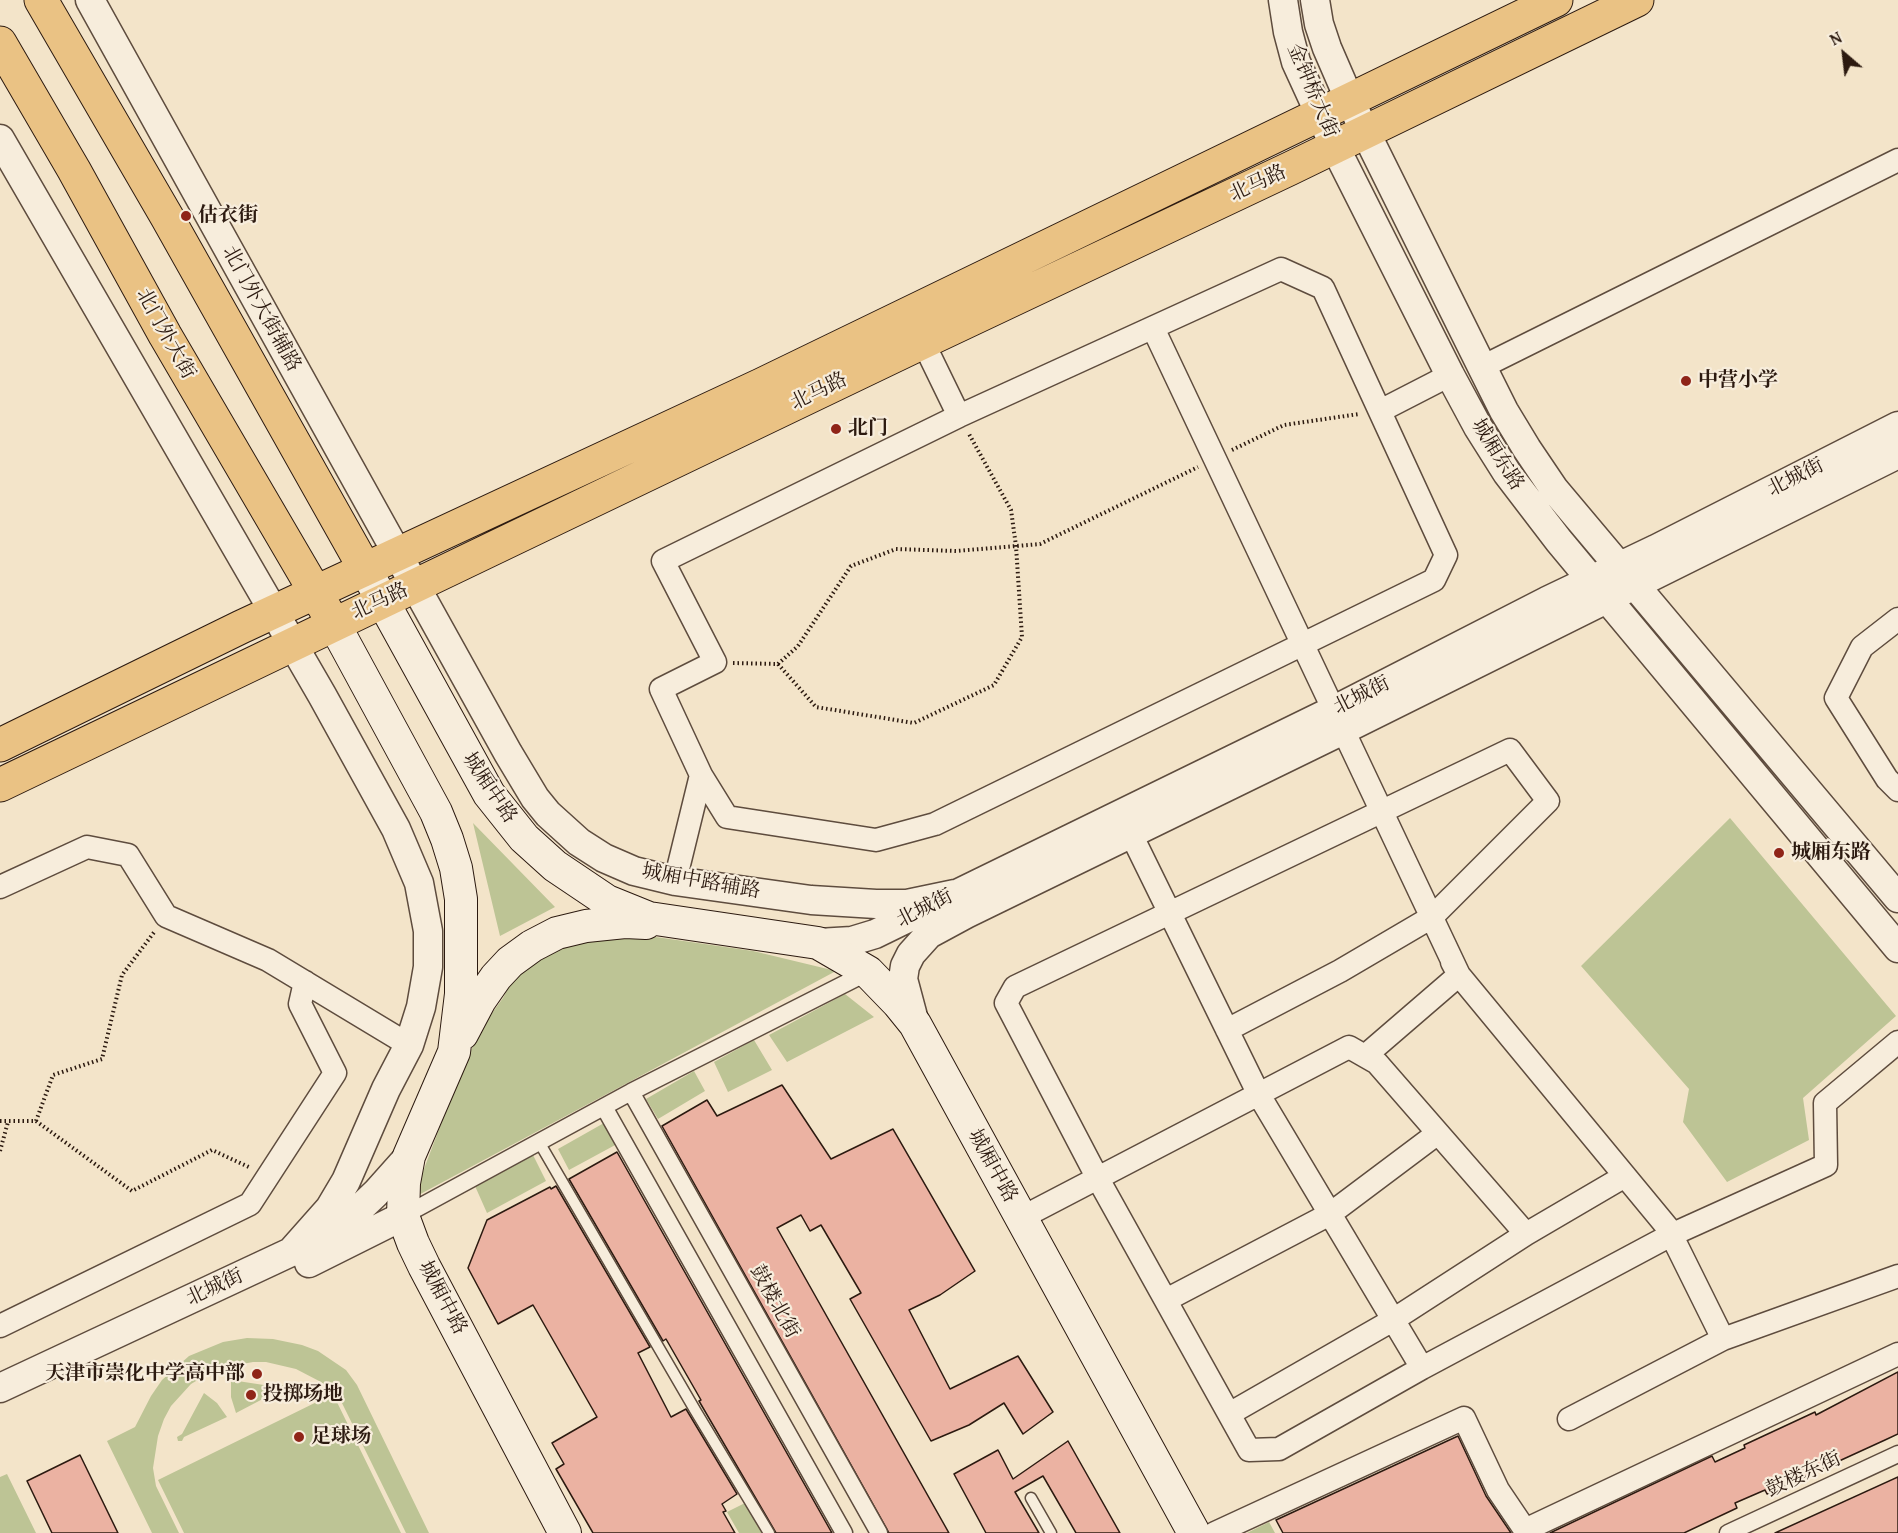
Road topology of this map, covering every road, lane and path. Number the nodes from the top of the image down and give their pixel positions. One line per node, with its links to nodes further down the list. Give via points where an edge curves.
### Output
1 (41, 0): 27 (main road)
2 (90, 0): 26 (street, 北门外大街辅路)
3 (1283, 0): 9 (street, 金钟桥大街, via 1296,62)
4 (1315, 0): 8 (street, 金钟桥大街, via 1327,48)
5 (1556, 0): 8 (main road, 北马路)
6 (1637, 0): 10 (main road, 北马路)
7 (0, 43): 31 (main road, 北门外大街)
8 (1350, 101): 9 (main road, 北马路); 10 (street, 城厢东路)
9 (1320, 115): 12 (street, 金钟桥大街); 14 (main road, 北马路)
10 (1365, 133): 12 (main road, 北马路); 18 (street, 城厢东路)
11 (0, 139): 33 (street)
12 (1335, 147): 15 (main road, 北马路); 19 (street, 城厢东路)
13 (1898, 160): 18 (street)
14 (1001, 267): 15 (main road); 26 (main road, 北马路, via 761,385)
15 (1017, 298): 17 (main road, 北马路)
16 (1153, 328): 20 (street, via 1281,269 1323,288); 21 (street); 24 (street)
17 (923, 342): 21 (street); 29 (main road, 北马路)
18 (1482, 367): 28 (street, 城厢东路, via 1504,411 1554,489)
19 (1450, 375): 20 (street); 30 (street, 城厢东路, via 1507,473)
20 (1380, 411): 24 (path, via 1284,425); 37 (street, via 1446,555 1434,580)
21 (959, 417): 25 (path, via 1011,510); 38 (street, via 663,561)
22 (1898, 426): 28 (street, 北城街)
23 (1898, 454): 28 (street, 北城街)
24 (1215, 458): 25 (path, via 1040,544); 37 (street)
25 (1016, 546): 39 (path, via 956,551 896,549 851,566 798,646); 39 (path, via 1022,637 994,685 914,723 816,707)
26 (398, 554): 27 (main road, 北马路); 29 (street, 北门外大街辅路)
27 (365, 569): 31 (main road, 北马路); 32 (main road, 城厢中路)
28 (1627, 575): 30 (street, 北城街); 50 (street, 城厢东路)
29 (415, 585): 32 (main road, 北马路); 47 (street, 城厢中路辅路, via 513,762 548,814 598,855 634,871)
30 (1600, 588): 40 (street, 北城街); 56 (street, 城厢东路)
31 (316, 592): 33 (main road, 北马路); 35 (main road, 北门外大街)
32 (383, 601): 35 (main road, 北马路); 54 (main road, 城厢中路, via 476,774 524,838 555,866 607,901 648,918)
33 (274, 612): 36 (street); 41 (main road, 北马路)
34 (1898, 619): 44 (street, via 1862,647 1836,698)
35 (334, 624): 36 (main road, 北马路); 64 (main road, 城厢中路, via 436,812 456,868 462,956)
36 (292, 643): 43 (main road, 北马路); 63 (street, via 396,829 419,884 428,931 428,967)
37 (1304, 643): 40 (street); 42 (street, via 935,824 876,840 727,817)
38 (715, 662): 39 (path); 42 (street, via 661,689)
39 (778, 664)
40 (1338, 721): 45 (street); 46 (street, 北城街); 49 (street, 北城街)
41 (0, 745)
42 (701, 775): 47 (street)
43 (0, 785)
44 (1898, 790)
45 (1378, 812): 51 (street); 53 (street); 53 (street, via 1510,750 1548,801)
46 (1131, 834): 51 (street); 60 (street, 北城街, via 929,934 905,966 903,979)
47 (675, 881): 49 (street, 城厢中路辅路, via 811,900 876,904 907,904)
48 (0, 887): 52 (street, via 87,847 128,855)
49 (955, 894): 55 (street, 北城街, via 875,934 852,941)
50 (1898, 898)
51 (1169, 912): 61 (street); 78 (street, via 1015,987 1006,1003)
52 (166, 916): 59 (street, via 268,960); 70 (path, via 122,975 102,1059 53,1075)
53 (1431, 918): 58 (street); 61 (street)
54 (689, 926): 55 (main road, 城厢中路); 64 (main road, 城厢中路, via 598,924 547,938 496,977)
55 (819, 943): 57 (main road, 城厢中路)
56 (1898, 948)
57 (868, 972): 60 (main road, 城厢中路); 66 (street)
58 (1459, 975): 65 (street); 77 (street)
59 (305, 982): 63 (street); 76 (street, via 300,1004 335,1073)
60 (915, 1024): 81 (main road, 城厢中路)
61 (1227, 1030): 67 (street)
62 (1898, 1042): 83 (street, via 1825,1104 1826,1165)
63 (409, 1045): 84 (street, via 346,1181 330,1208)
64 (454, 1052): 75 (main road, 城厢中路)
65 (1365, 1056): 67 (street, via 1348,1047); 72 (street, via 1377,1063)
66 (631, 1092): 68 (street); 101 (street, 鼓楼北街)
67 (1259, 1095): 78 (street); 79 (street)
68 (604, 1107): 73 (street); 100 (street)
69 (0, 1121): 71 (path)
70 (36, 1121): 71 (path); 76 (path, via 132,1191 212,1150)
71 (8, 1122): 74 (path)
72 (1438, 1133): 79 (street); 82 (street)
73 (539, 1142): 80 (street); 99 (lane)
74 (0, 1151)
75 (409, 1156): 80 (main road, 城厢中路); 84 (street, 北城街, via 356,1212)
76 (268, 1176): 88 (street, via 250,1204)
77 (1625, 1176): 82 (street); 83 (street)
78 (1097, 1177): 81 (street); 86 (street)
79 (1330, 1214): 86 (street); 87 (street)
80 (403, 1216): 93 (street, 北城街); 98 (main road, 城厢中路, via 424,1266)
81 (1021, 1218): 103 (main road, 城厢中路)
82 (1526, 1234): 87 (street)
83 (1671, 1235): 89 (street); 91 (street)
84 (291, 1252): 92 (street, 北城街)
85 (1898, 1276): 89 (street)
86 (1166, 1300): 94 (street)
87 (1394, 1320): 91 (street); 94 (street)
88 (0, 1326)
89 (1723, 1340): 95 (street)
90 (1898, 1354): 104 (street, via 1525,1530 1498,1490 1464,1418)
91 (1422, 1368): 94 (street, via 1279,1449 1250,1450)
92 (0, 1388)
93 (0, 1408)
94 (1229, 1414)
95 (1569, 1419)
96 (1898, 1454): 105 (street, 鼓楼东街)
97 (1031, 1498): 102 (lane)
98 (565, 1533)
99 (769, 1533)
100 (844, 1533)
101 (879, 1533)
102 (1051, 1533)
103 (1194, 1533)
104 (1215, 1533)
105 (1728, 1533)

